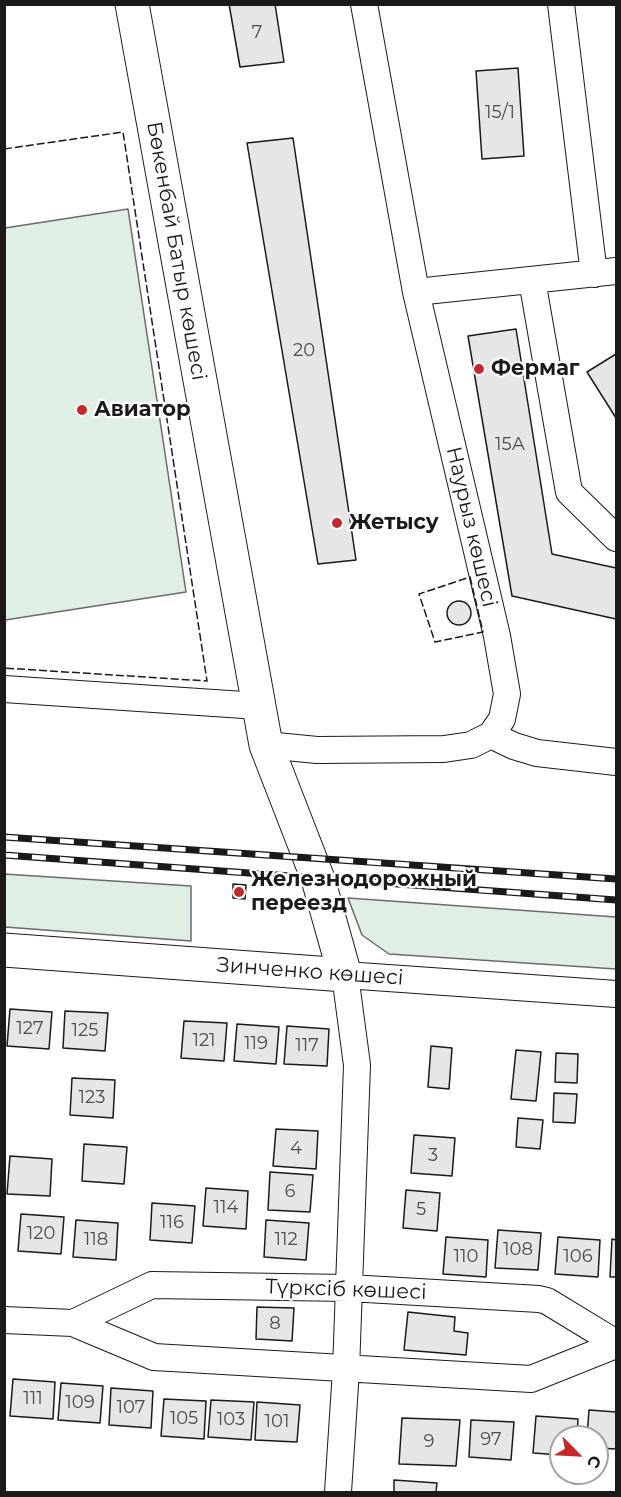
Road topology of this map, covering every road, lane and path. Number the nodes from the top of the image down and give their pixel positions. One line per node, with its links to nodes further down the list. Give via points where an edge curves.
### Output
1 (132, 4): 9 (main road, Бөкенбай Батыр көшесі)
2 (364, 4): 6 (street, Наурыз көшесі)
3 (561, 4): 4 (street)
4 (605, 273): 5 (street)
5 (532, 280): 6 (street); 7 (street, via 568,492)
6 (416, 292): 10 (street, Наурыз көшесі, via 497,636 507,694 502,719)
7 (616, 538)
8 (4, 689): 9 (street)
9 (259, 706): 11 (main road, Бөкенбай Батыр көшесі)
10 (491, 735): 11 (street, via 471,745 444,749 317,750); 12 (street, via 537,753)
11 (266, 745): 14 (main road, Бөкенбай Батыр көшесі, via 318,879)
12 (616, 762)
13 (4, 950): 14 (main road, Зинченко көшесі)
14 (345, 975): 15 (street, Зинченко көшесі); 16 (street, via 357,1065)
15 (616, 994)
16 (349, 1288): 18 (street, Түрксіб көшесі, via 152,1286); 19 (street, Түрксіб көшесі, via 538,1299); 20 (street)
17 (4, 1320): 18 (street, Түрксіб көшесі)
18 (73, 1323): 20 (street, Түрксіб көшесі, via 154,1357)
19 (616, 1344): 20 (street, Түрксіб көшесі, via 531,1379)
20 (346, 1370): 21 (street)
21 (338, 1492)

